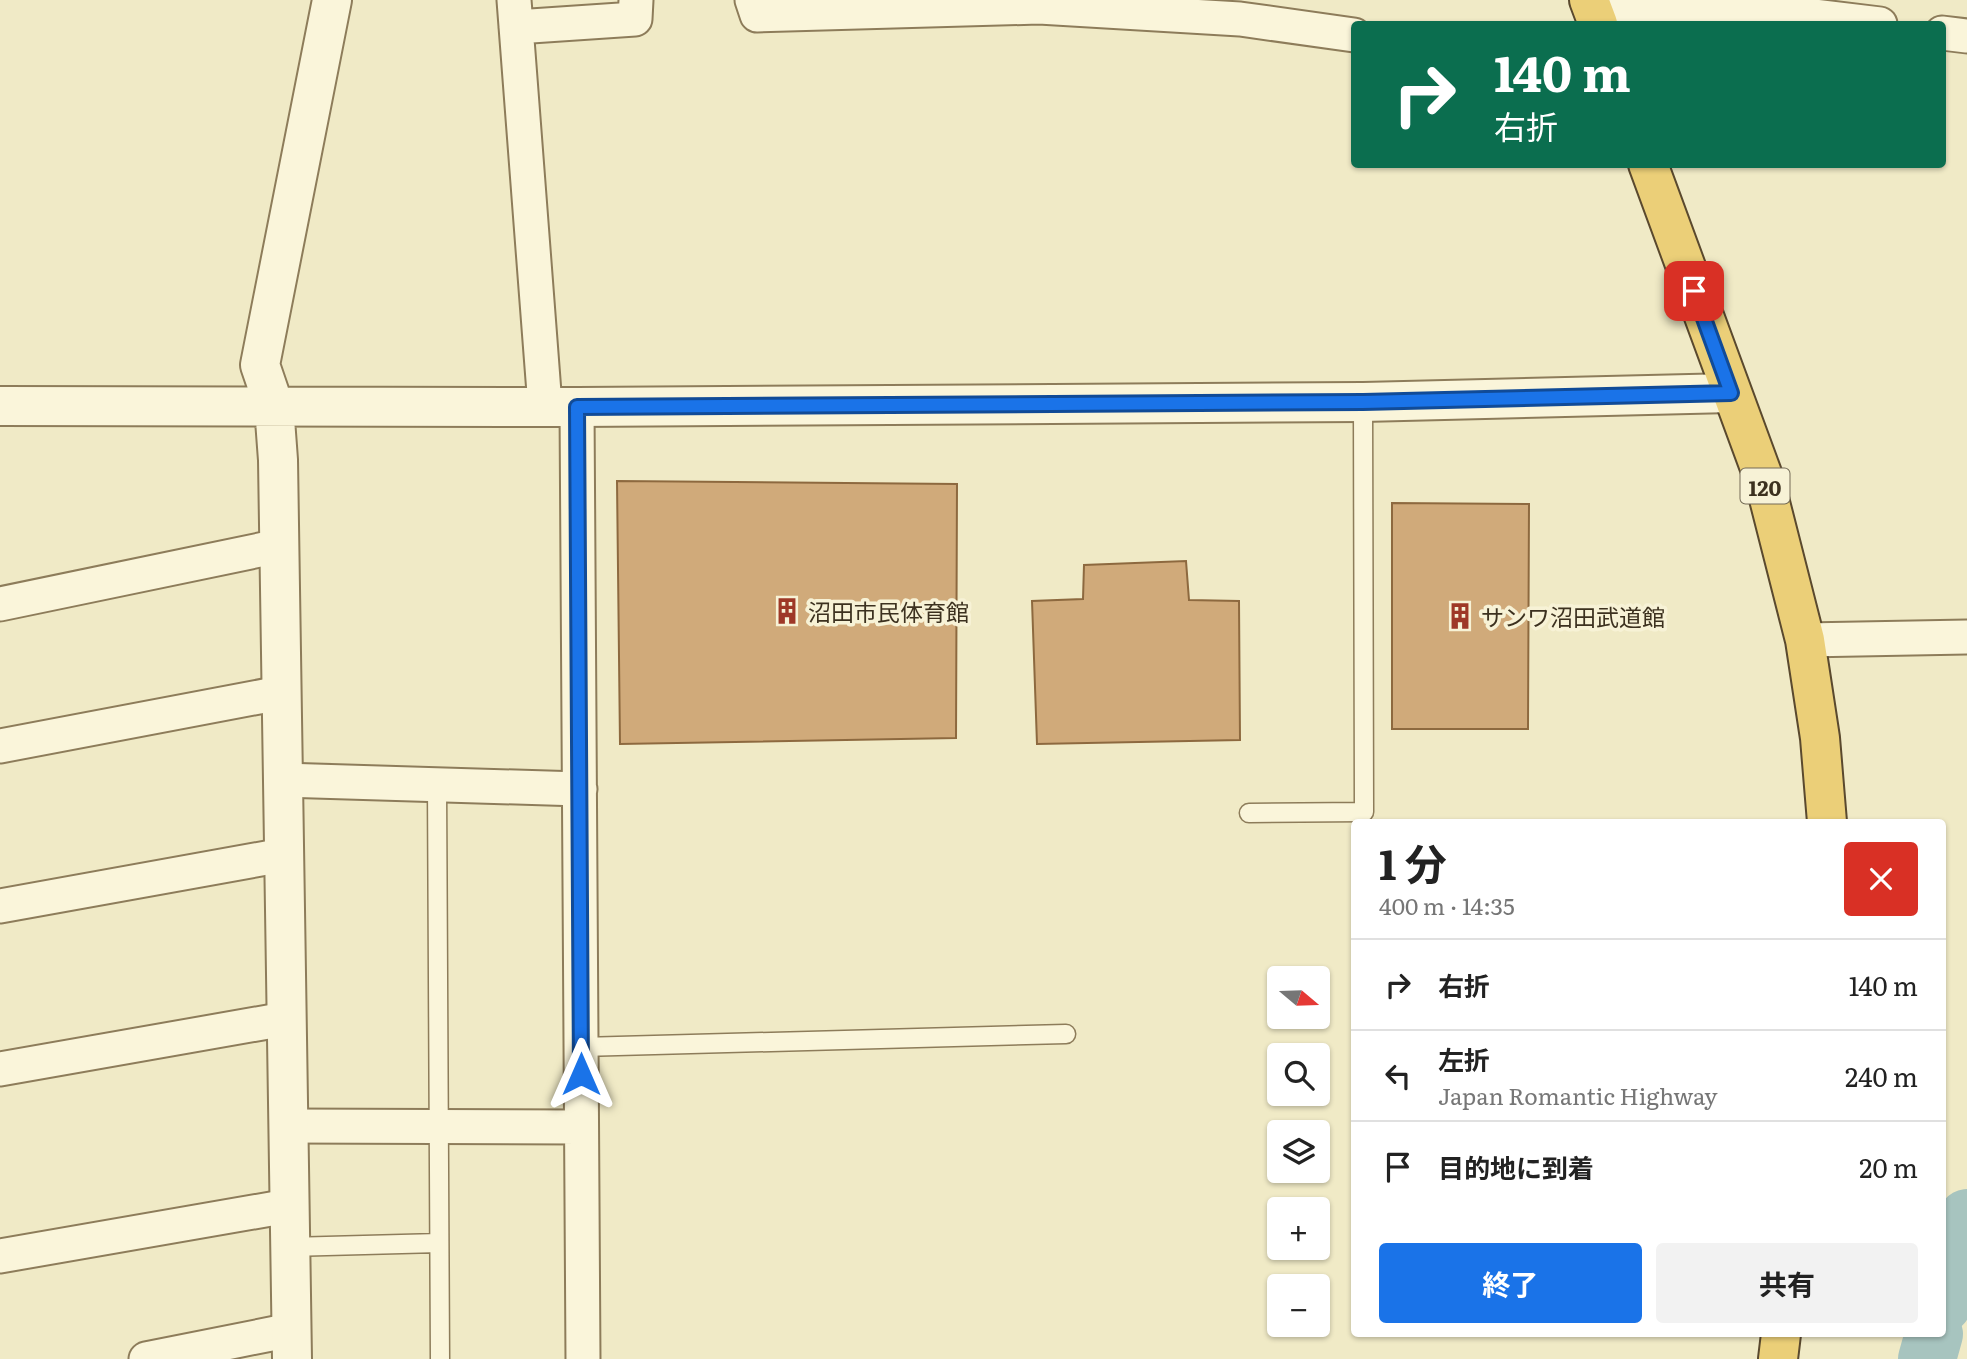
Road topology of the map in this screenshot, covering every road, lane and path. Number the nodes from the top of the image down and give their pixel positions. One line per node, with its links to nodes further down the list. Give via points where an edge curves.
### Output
1 (332, 0): 14 (street, via 260,365)
2 (636, 0): 5 (street, via 635,19)
3 (752, 0): 8 (street, via 757,15 1039,7 1240,19)
4 (1592, 10): 6 (street)
5 (515, 13): 15 (street)
6 (1855, 21)
7 (1946, 33): 9 (street)
8 (1351, 35)
9 (1967, 36)
10 (1649, 168): 11 (highway, 120)
11 (1731, 393): 12 (street); 19 (highway, 120, via 1764,479)
12 (1363, 402): 15 (street); 25 (lane, via 1364,812)
13 (0, 406): 14 (street)
14 (274, 406): 15 (street); 16 (street)
15 (561, 406): 24 (street)
16 (279, 546): 17 (street); 20 (street)
17 (0, 604)
18 (1967, 637): 19 (street)
19 (1805, 640): 26 (highway, 120)
20 (280, 692): 21 (street); 22 (street)
21 (0, 746)
22 (282, 780): 23 (street); 27 (street)
23 (437, 785): 24 (street); 34 (lane)
24 (580, 789): 31 (street)
25 (1249, 813)
26 (1827, 819)
27 (283, 855): 28 (street); 29 (street)
28 (0, 906)
29 (285, 1019): 32 (street); 33 (street)
30 (1066, 1034): 31 (lane)
31 (581, 1048): 35 (street)
32 (0, 1069)
33 (287, 1126): 34 (street); 36 (street)
34 (438, 1127): 35 (street); 37 (lane)
35 (581, 1127): 44 (street)
36 (288, 1206): 38 (street); 39 (street)
37 (439, 1243): 38 (lane); 43 (lane)
38 (289, 1247): 41 (street)
39 (0, 1256)
40 (1781, 1337): 45 (highway)
41 (291, 1345): 42 (street)
42 (146, 1359)
43 (440, 1359)
44 (583, 1359)
45 (1777, 1359)

